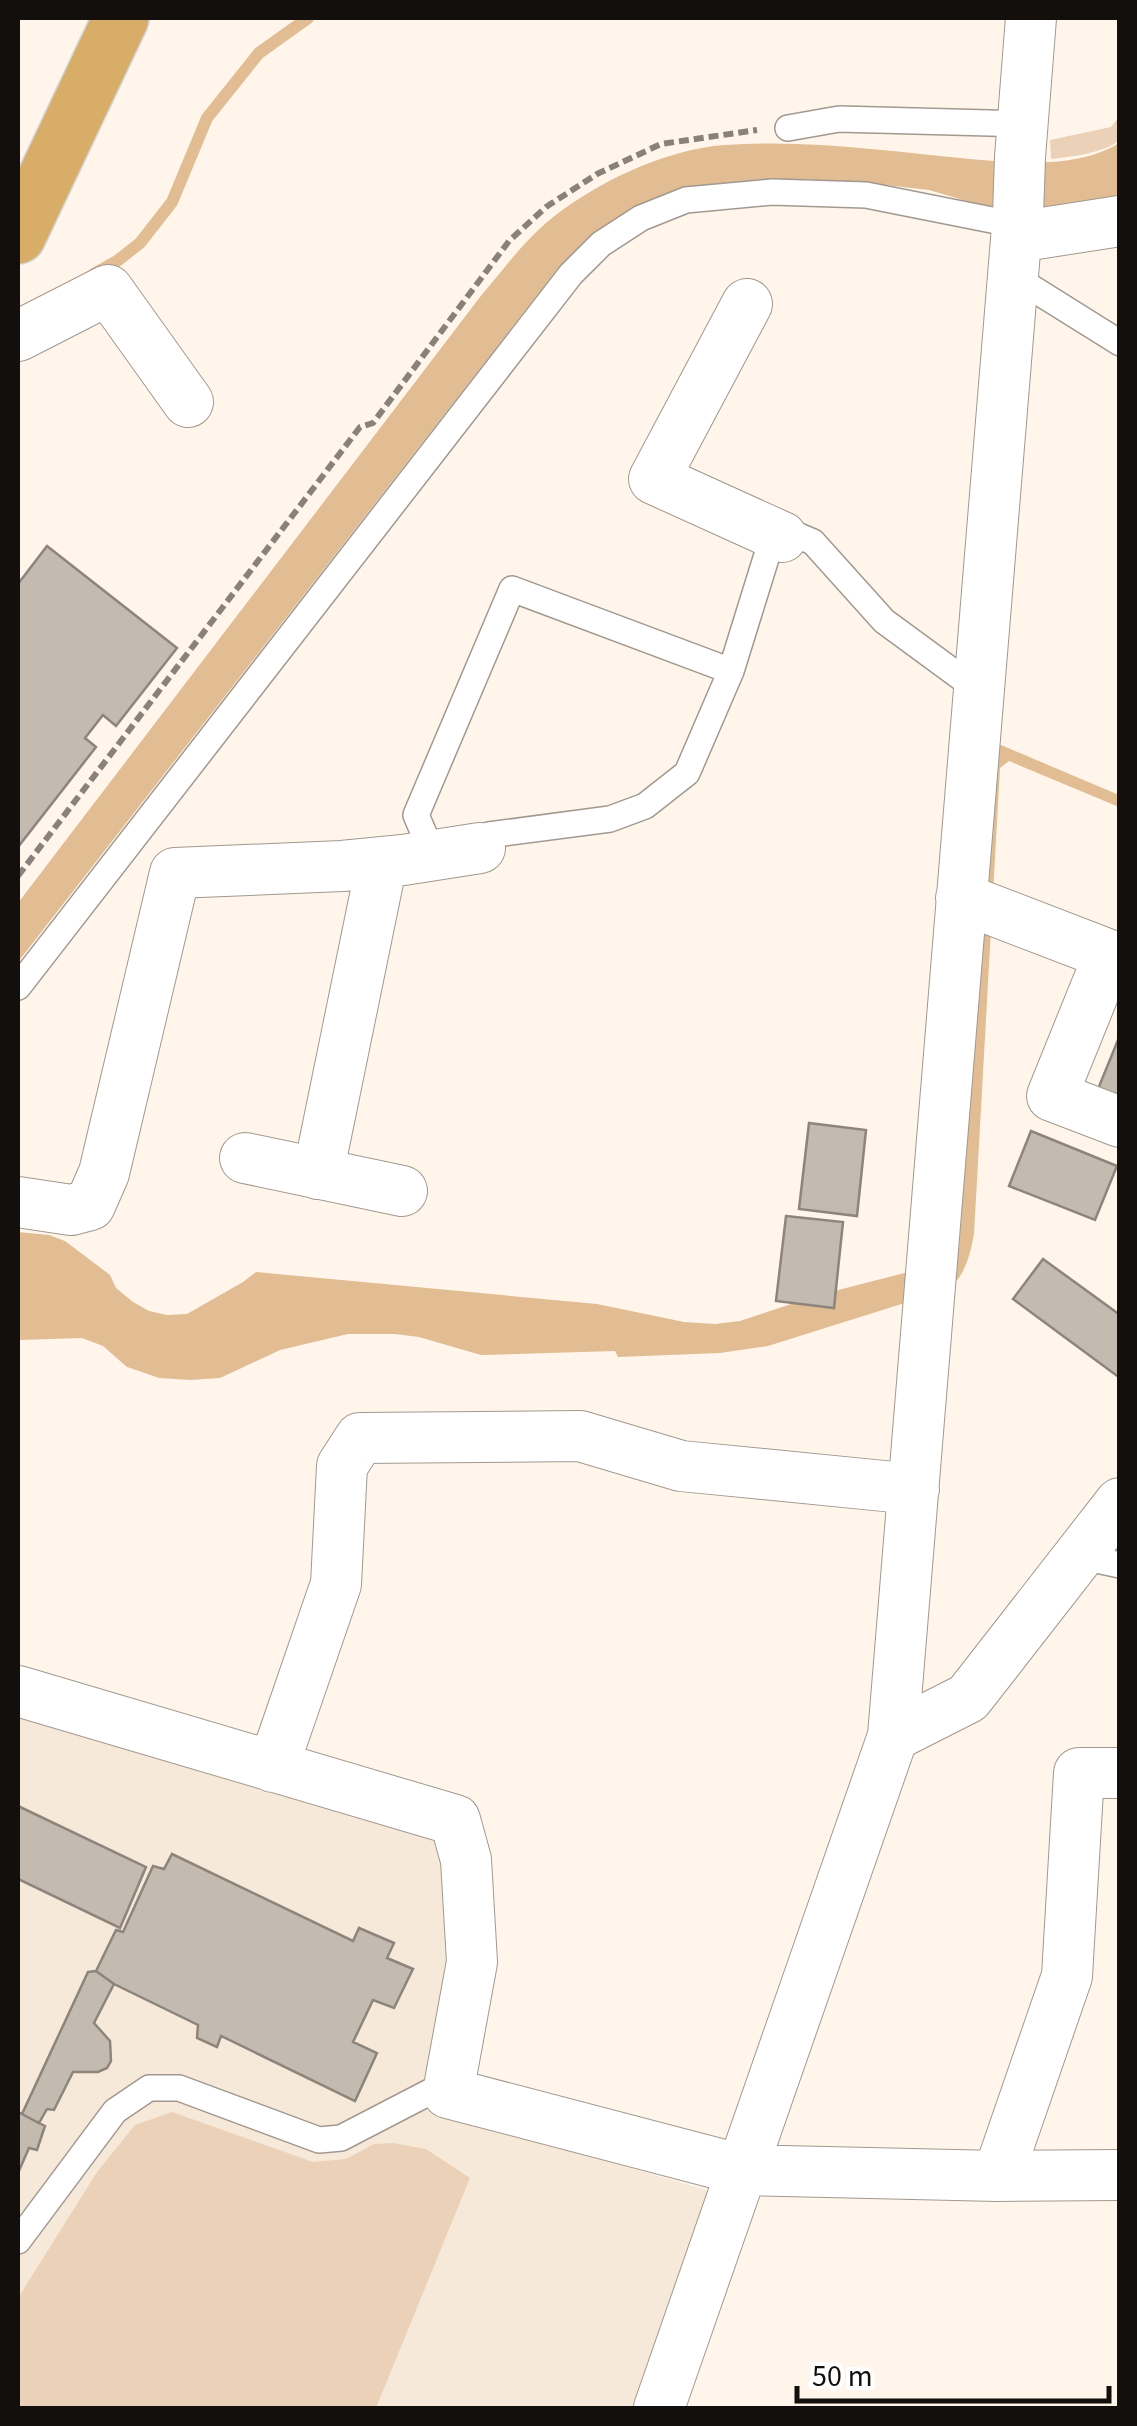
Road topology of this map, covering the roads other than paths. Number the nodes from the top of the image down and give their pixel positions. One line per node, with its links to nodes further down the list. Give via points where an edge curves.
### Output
1 (121, 18): 6 (main road)
2 (1031, 18): 4 (street)
3 (788, 128): 4 (lane, via 839,119)
4 (1021, 140): 7 (street)
5 (1120, 221): 7 (street)
6 (18, 236)
7 (1016, 238): 10 (lane); 14 (street); 19 (lane, via 866,195 772,192 686,200 601,244 571,274)
8 (747, 304): 12 (street, via 654,479)
9 (18, 336): 11 (street, via 108,290)
10 (1120, 343)
11 (188, 402)
12 (782, 538): 13 (lane, via 766,556); 14 (lane, via 794,534 813,542 884,621)
13 (731, 671): 15 (lane, via 688,773 645,806 610,819 489,835); 15 (lane, via 512,589 416,815)
14 (978, 690): 17 (street)
15 (456, 852): 16 (street)
16 (382, 862): 22 (street); 24 (street, via 175,874 104,1173 90,1205 71,1210)
17 (961, 898): 18 (street); 25 (street)
18 (1114, 957): 20 (street, via 1052,1096)
19 (18, 987)
20 (1120, 1122)
21 (244, 1158): 22 (street)
22 (318, 1174): 23 (street)
23 (402, 1191)
24 (18, 1202)
25 (914, 1489): 29 (street); 30 (street, via 681,1466 580,1436 360,1438 342,1466 336,1584)
26 (1120, 1503): 27 (street)
27 (1099, 1560): 29 (street, via 968,1698)
28 (18, 1691): 30 (street)
29 (893, 1736): 33 (street)
30 (273, 1767): 32 (street, via 455,1820 466,1860 472,1962)
31 (1120, 1772): 35 (street, via 1079,1773 1067,1976)
32 (450, 2081): 33 (street, via 448,2093); 36 (lane, via 341,2138 318,2140 180,2088 148,2088 115,2111)
33 (742, 2170): 35 (street); 37 (street)
34 (1120, 2175): 35 (street)
35 (998, 2176)
36 (18, 2241)
37 (659, 2408)

